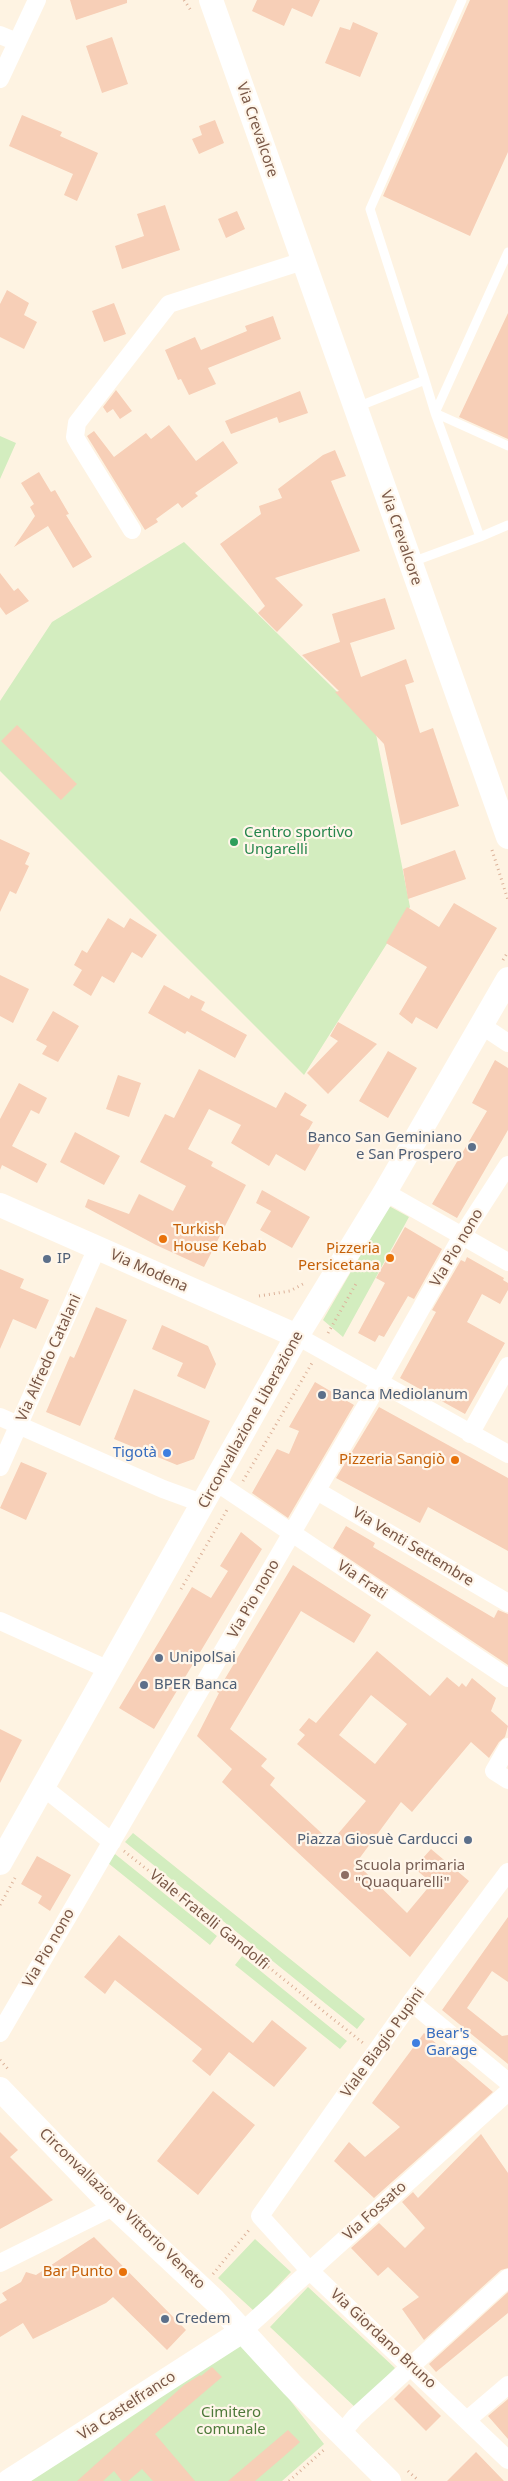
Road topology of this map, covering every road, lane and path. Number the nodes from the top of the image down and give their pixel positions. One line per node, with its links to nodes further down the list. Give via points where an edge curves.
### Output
1 (37, 0): 5 (street)
2 (462, 0): 9 (lane, via 370,208)
3 (214, 2): 8 (main road, Via Crevalcore)
4 (0, 35): 5 (street)
5 (17, 42): 6 (street)
6 (0, 79)
7 (508, 252): 11 (lane)
8 (303, 261): 10 (main road, Via Crevalcore); 14 (street, via 169,304 77,423 75,437)
9 (425, 380): 10 (lane); 11 (lane)
10 (355, 408): 16 (main road, Via Crevalcore)
11 (435, 412): 12 (lane); 15 (lane)
12 (508, 446)
13 (508, 526): 15 (lane)
14 (132, 530)
15 (480, 537): 16 (lane)
16 (410, 563): 17 (main road, Via Crevalcore)
17 (504, 811): 18 (main road, Via Crevalcore)
18 (508, 837)
19 (508, 952): 20 (path)
20 (503, 973): 21 (main road, Circonvallazione Liberazione)
21 (481, 1025): 22 (street); 24 (main road, Circonvallazione Liberazione)
22 (508, 1043)
23 (508, 1165): 26 (street, Via Pio nono)
24 (385, 1192): 26 (street); 32 (main road, Circonvallazione Liberazione)
25 (0, 1205): 27 (main road, Via Modena)
26 (462, 1236): 28 (street); 35 (street, Via Pio nono)
27 (97, 1248): 32 (main road, Via Modena); 37 (street, Via Alfredo Catalani)
28 (508, 1262)
29 (311, 1280): 31 (path, via 273,1296)
30 (358, 1280): 33 (path)
31 (254, 1296)
32 (298, 1336): 33 (street); 41 (main road, Circonvallazione Liberazione)
33 (320, 1349): 35 (street); 41 (path)
34 (508, 1366): 38 (street)
35 (379, 1384): 38 (street); 42 (street, Via Pio nono)
36 (0, 1417): 37 (street)
37 (19, 1426): 40 (street, Via Alfredo Catalani); 43 (street)
38 (470, 1434): 39 (street)
39 (508, 1454)
40 (0, 1467)
41 (226, 1488): 43 (main road, Circonvallazione Liberazione); 44 (street, Via Frati); 45 (path)
42 (317, 1490): 44 (street, Via Pio nono); 46 (street, Via Venti Settembre)
43 (204, 1504): 48 (main road, Circonvallazione Liberazione)
44 (292, 1533): 49 (street, Via Frati); 53 (street, Via Pio nono)
45 (176, 1596)
46 (508, 1603)
47 (0, 1621): 48 (street)
48 (109, 1670): 52 (main road, Circonvallazione Liberazione)
49 (508, 1678)
50 (508, 1747): 51 (street)
51 (501, 1776)
52 (43, 1787): 53 (street); 54 (main road, Circonvallazione Liberazione)
53 (112, 1842): 58 (street, Via Pio nono); 59 (path, Viale Fratelli Gandolfi)
54 (9, 1868): 56 (path)
55 (508, 1872): 57 (street, Viale Biagio Pupini)
56 (0, 1904)
57 (411, 2002): 59 (street, Viale Biagio Pupini); 60 (street)
58 (0, 2033)
59 (375, 2053): 64 (street, Viale Biagio Pupini)
60 (508, 2082)
61 (0, 2088): 63 (main road, Circonvallazione Vittorio Veneto)
62 (508, 2092): 66 (street, Via Fossato)
63 (115, 2206): 65 (street); 68 (main road, Circonvallazione Vittorio Veneto)
64 (260, 2216): 66 (street, Via Giordano Bruno); 68 (path)
65 (0, 2263)
66 (309, 2270): 69 (street, Via Fossato); 70 (street, Via Giordano Bruno)
67 (508, 2278): 70 (street)
68 (202, 2288): 69 (main road, Circonvallazione Vittorio Veneto)
69 (244, 2330): 73 (main road, Circonvallazione Vittorio Veneto); 75 (main road, Via Castelfranco)
70 (411, 2365): 72 (street, Via Giordano Bruno); 73 (street)
71 (508, 2385): 72 (street)
72 (467, 2420): 74 (street, Via Giordano Bruno)
73 (341, 2434): 76 (path); 77 (main road, Circonvallazione Vittorio Veneto)
74 (508, 2460)
75 (9, 2481)
76 (289, 2481)
77 (389, 2481)

